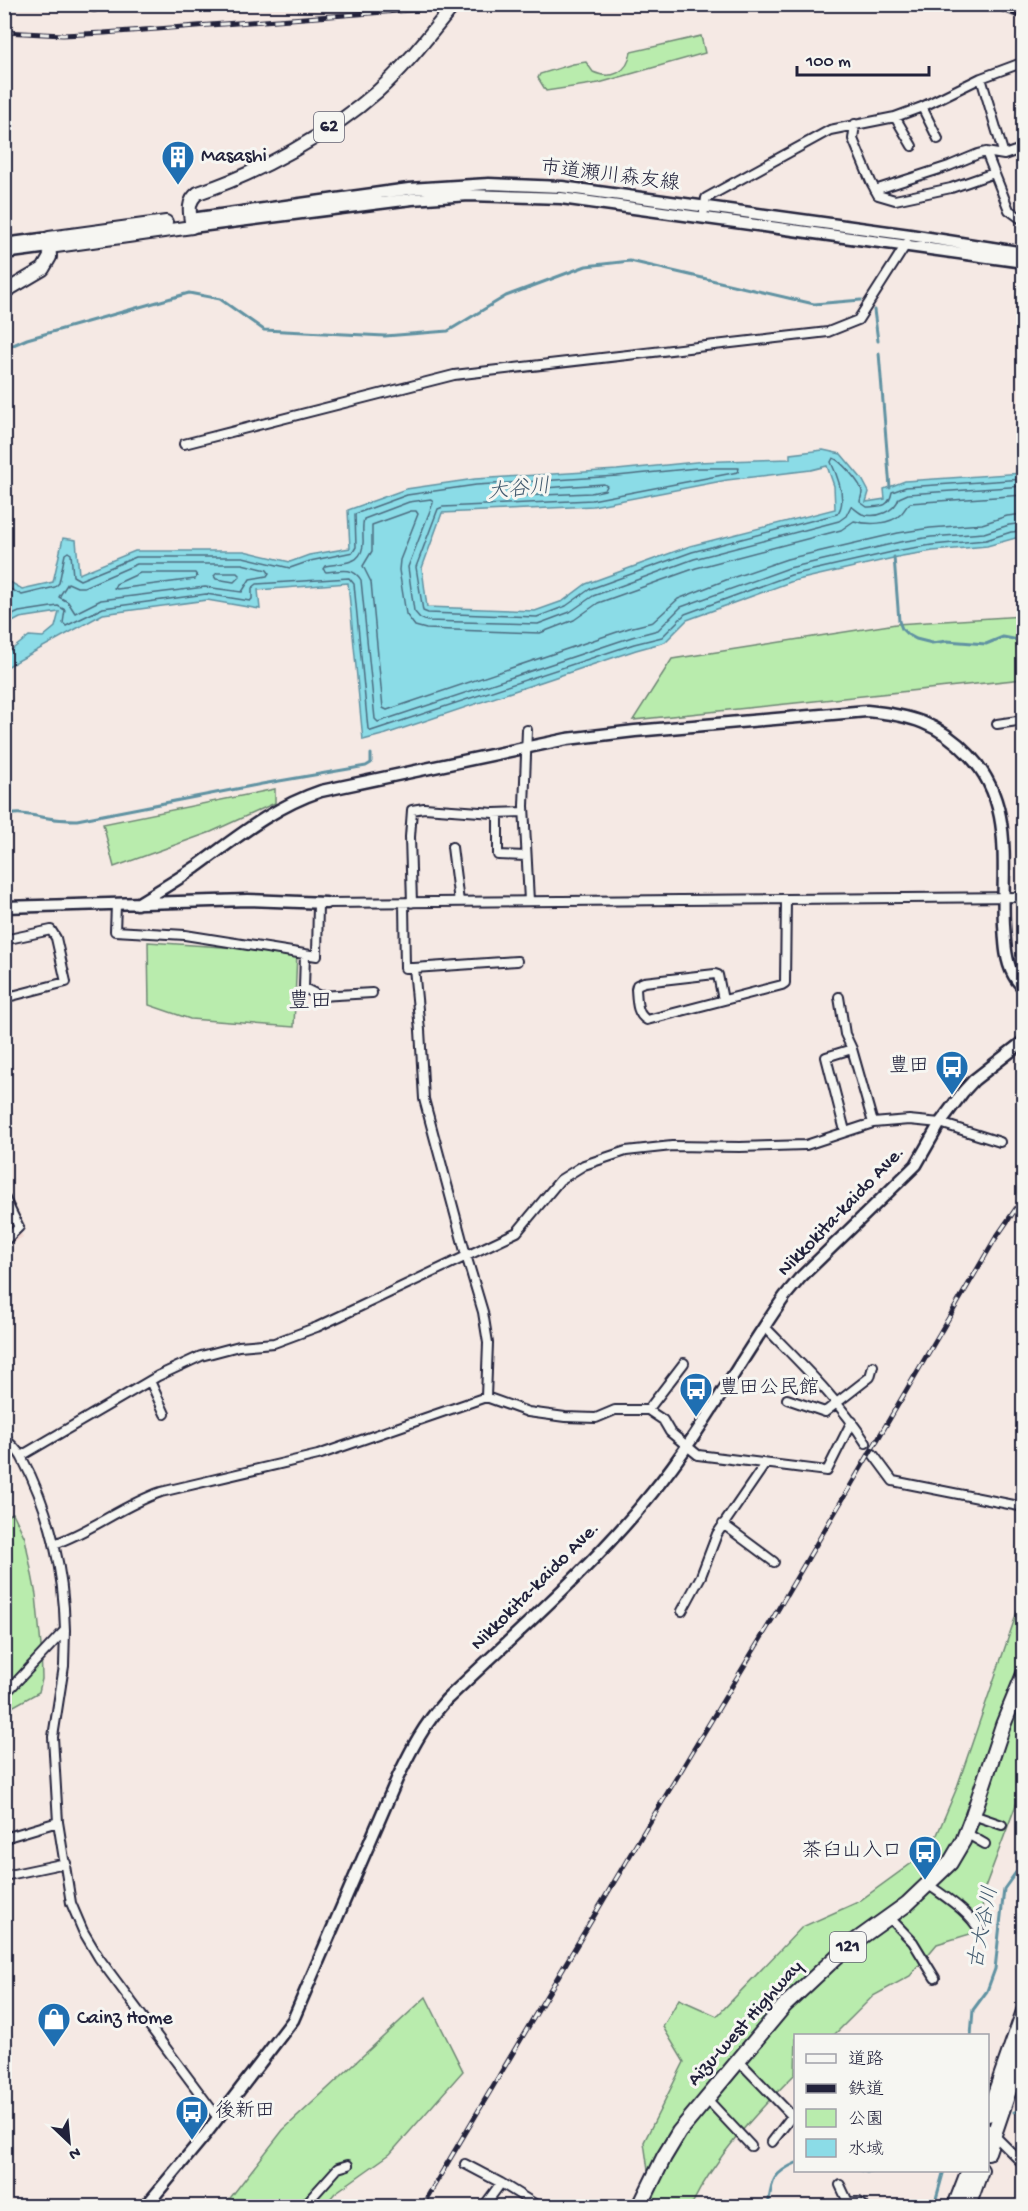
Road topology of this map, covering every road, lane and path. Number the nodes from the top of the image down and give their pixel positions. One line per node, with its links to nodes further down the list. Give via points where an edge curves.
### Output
1 (454, 4): 17 (main road, 62, via 402,67 363,103 289,153 241,178 198,193 190,202)
2 (1023, 63): 3 (street); 4 (street)
3 (1023, 73)
4 (981, 78): 5 (street); 12 (street)
5 (922, 107): 6 (street); 8 (street)
6 (895, 117): 7 (street); 9 (street)
7 (855, 124): 14 (street, via 853,139); 15 (street, via 830,130 706,198)
8 (938, 139)
9 (912, 146)
10 (1023, 148): 12 (street)
11 (986, 152): 12 (street); 13 (street); 14 (street)
12 (1004, 155)
13 (994, 173): 14 (street, via 951,188 895,200 878,195); 16 (street, via 1009,210)
14 (875, 190)
15 (704, 212): 17 (street, 市道瀬川森友線, via 561,198 469,195); 18 (street, 市道瀬川森友線)
16 (1023, 221)
17 (191, 223): 19 (main road)
18 (908, 240): 21 (street, 市道瀬川森友線); 23 (street, 市道瀬川森友線); 25 (street, via 858,320 828,332 454,375)
19 (49, 243): 20 (street); 22 (street); 24 (main road, via 50,257 43,269)
20 (4, 244)
21 (1023, 253)
22 (4, 254)
23 (1023, 262)
24 (4, 291)
25 (184, 444)
26 (1023, 720): 27 (street)
27 (996, 724)
28 (527, 730): 29 (street)
29 (526, 748): 30 (street); 34 (street, via 635,730 867,711 900,714 946,734 987,778 996,797 1003,831); 42 (street, via 380,777 286,804)
30 (524, 812): 31 (street); 33 (street)
31 (498, 813): 33 (street, via 498,855); 40 (street, via 411,810)
32 (452, 847): 38 (street)
33 (526, 856): 37 (street)
34 (1004, 897): 35 (street); 36 (street); 48 (street, via 1007,954 1012,974)
35 (1023, 897)
36 (786, 899): 37 (street); 52 (street, via 785,983)
37 (529, 901): 38 (street)
38 (459, 902): 40 (street)
39 (322, 903): 40 (street); 42 (street, via 248,900); 45 (street, via 317,956)
40 (408, 903): 47 (street, via 405,968)
41 (116, 904): 42 (street); 43 (street); 45 (street, via 115,931 185,935)
42 (137, 904)
43 (4, 907)
44 (4, 940): 51 (street, via 51,930 66,982)
45 (305, 954): 49 (street, via 304,988 320,996)
46 (517, 961): 47 (street)
47 (414, 969): 61 (street, via 424,1099)
48 (1023, 989)
49 (372, 993)
50 (839, 997): 54 (street, via 845,1034)
51 (4, 998)
52 (723, 1000): 52 (street, via 647,1020 640,1015 636,989 644,982 715,974)
53 (1023, 1041): 55 (street, Nikkokita-kaido Ave., via 974,1080)
54 (852, 1048): 56 (street); 57 (street, via 826,1057)
55 (940, 1122): 56 (street); 58 (street); 62 (street, Nikkokita-kaido Ave., via 916,1165 800,1278)
56 (873, 1123): 57 (street)
57 (845, 1131): 61 (street, via 806,1145 672,1146 626,1151 584,1165 560,1180 518,1232)
58 (1000, 1142)
59 (4, 1197): 60 (street, via 19,1227)
60 (4, 1242)
61 (466, 1256): 65 (street, via 317,1328 274,1343 239,1346 201,1356); 66 (street, via 486,1328)
62 (764, 1326): 68 (street); 74 (street, Nikkokita-kaido Ave.)
63 (684, 1363): 69 (street)
64 (873, 1366): 68 (street, via 870,1377)
65 (150, 1381): 70 (street); 76 (street)
66 (486, 1397): 69 (street, via 528,1412 565,1417 596,1418 615,1410); 80 (street, via 318,1455 137,1500)
67 (787, 1399): 68 (street, via 825,1412)
68 (836, 1403): 71 (street)
69 (648, 1410): 74 (street)
70 (165, 1414)
71 (852, 1421): 73 (street); 77 (street, via 828,1471)
72 (4, 1437): 76 (street)
73 (866, 1443)
74 (686, 1445): 77 (street, via 698,1455); 103 (street, Nikkokita-kaido Ave., via 652,1493 588,1565 427,1722 398,1779 293,2020)
75 (873, 1454): 78 (street, via 892,1481)
76 (21, 1456): 80 (street, via 38,1492)
77 (765, 1464): 79 (street)
78 (1023, 1507)
79 (723, 1524): 81 (street); 82 (street)
80 (54, 1544): 83 (street)
81 (774, 1562)
82 (681, 1611)
83 (65, 1630): 85 (street); 87 (street, via 64,1666 53,1737)
84 (1023, 1674): 86 (highway, Aizu-west Highway / 121)
85 (4, 1695)
86 (973, 1815): 88 (street); 89 (highway, Aizu-west Highway / 121)
87 (58, 1822): 90 (street); 92 (street)
88 (1002, 1825)
89 (966, 1833): 91 (street); 94 (highway, Aizu-west Highway / 121, via 950,1863)
90 (4, 1840)
91 (985, 1845)
92 (66, 1863): 93 (street); 103 (street, via 70,1903 99,1958)
93 (4, 1876)
94 (929, 1885): 95 (highway, Aizu-west Highway / 121); 96 (street, via 961,1908)
95 (889, 1917): 97 (street, via 913,1942); 100 (highway, Aizu-west Highway / 121, via 805,1984)
96 (980, 1931)
97 (934, 1978)
98 (1023, 2011): 102 (highway)
99 (1023, 2046): 105 (highway)
100 (738, 2060): 101 (highway, Aizu-west Highway / 121); 104 (street)
101 (706, 2098): 107 (street); 120 (highway, Aizu-west Highway / 121, via 679,2132)
102 (989, 2108)
103 (218, 2118): 116 (street, Nikkokita-kaido Ave.)
104 (794, 2118): 106 (street)
105 (991, 2132): 110 (street)
106 (772, 2142)
107 (751, 2146)
108 (465, 2164): 113 (street)
109 (348, 2165): 117 (street, via 338,2168)
110 (1023, 2165)
111 (968, 2172): 123 (highway)
112 (980, 2172): 124 (highway)
113 (501, 2183): 118 (street); 119 (street)
114 (840, 2185): 115 (street)
115 (848, 2202): 121 (street); 122 (street)
116 (146, 2206)
117 (304, 2206)
118 (484, 2206)
119 (538, 2206)
120 (640, 2206)
121 (835, 2206)
122 (864, 2206)
123 (955, 2206)
124 (968, 2206)

